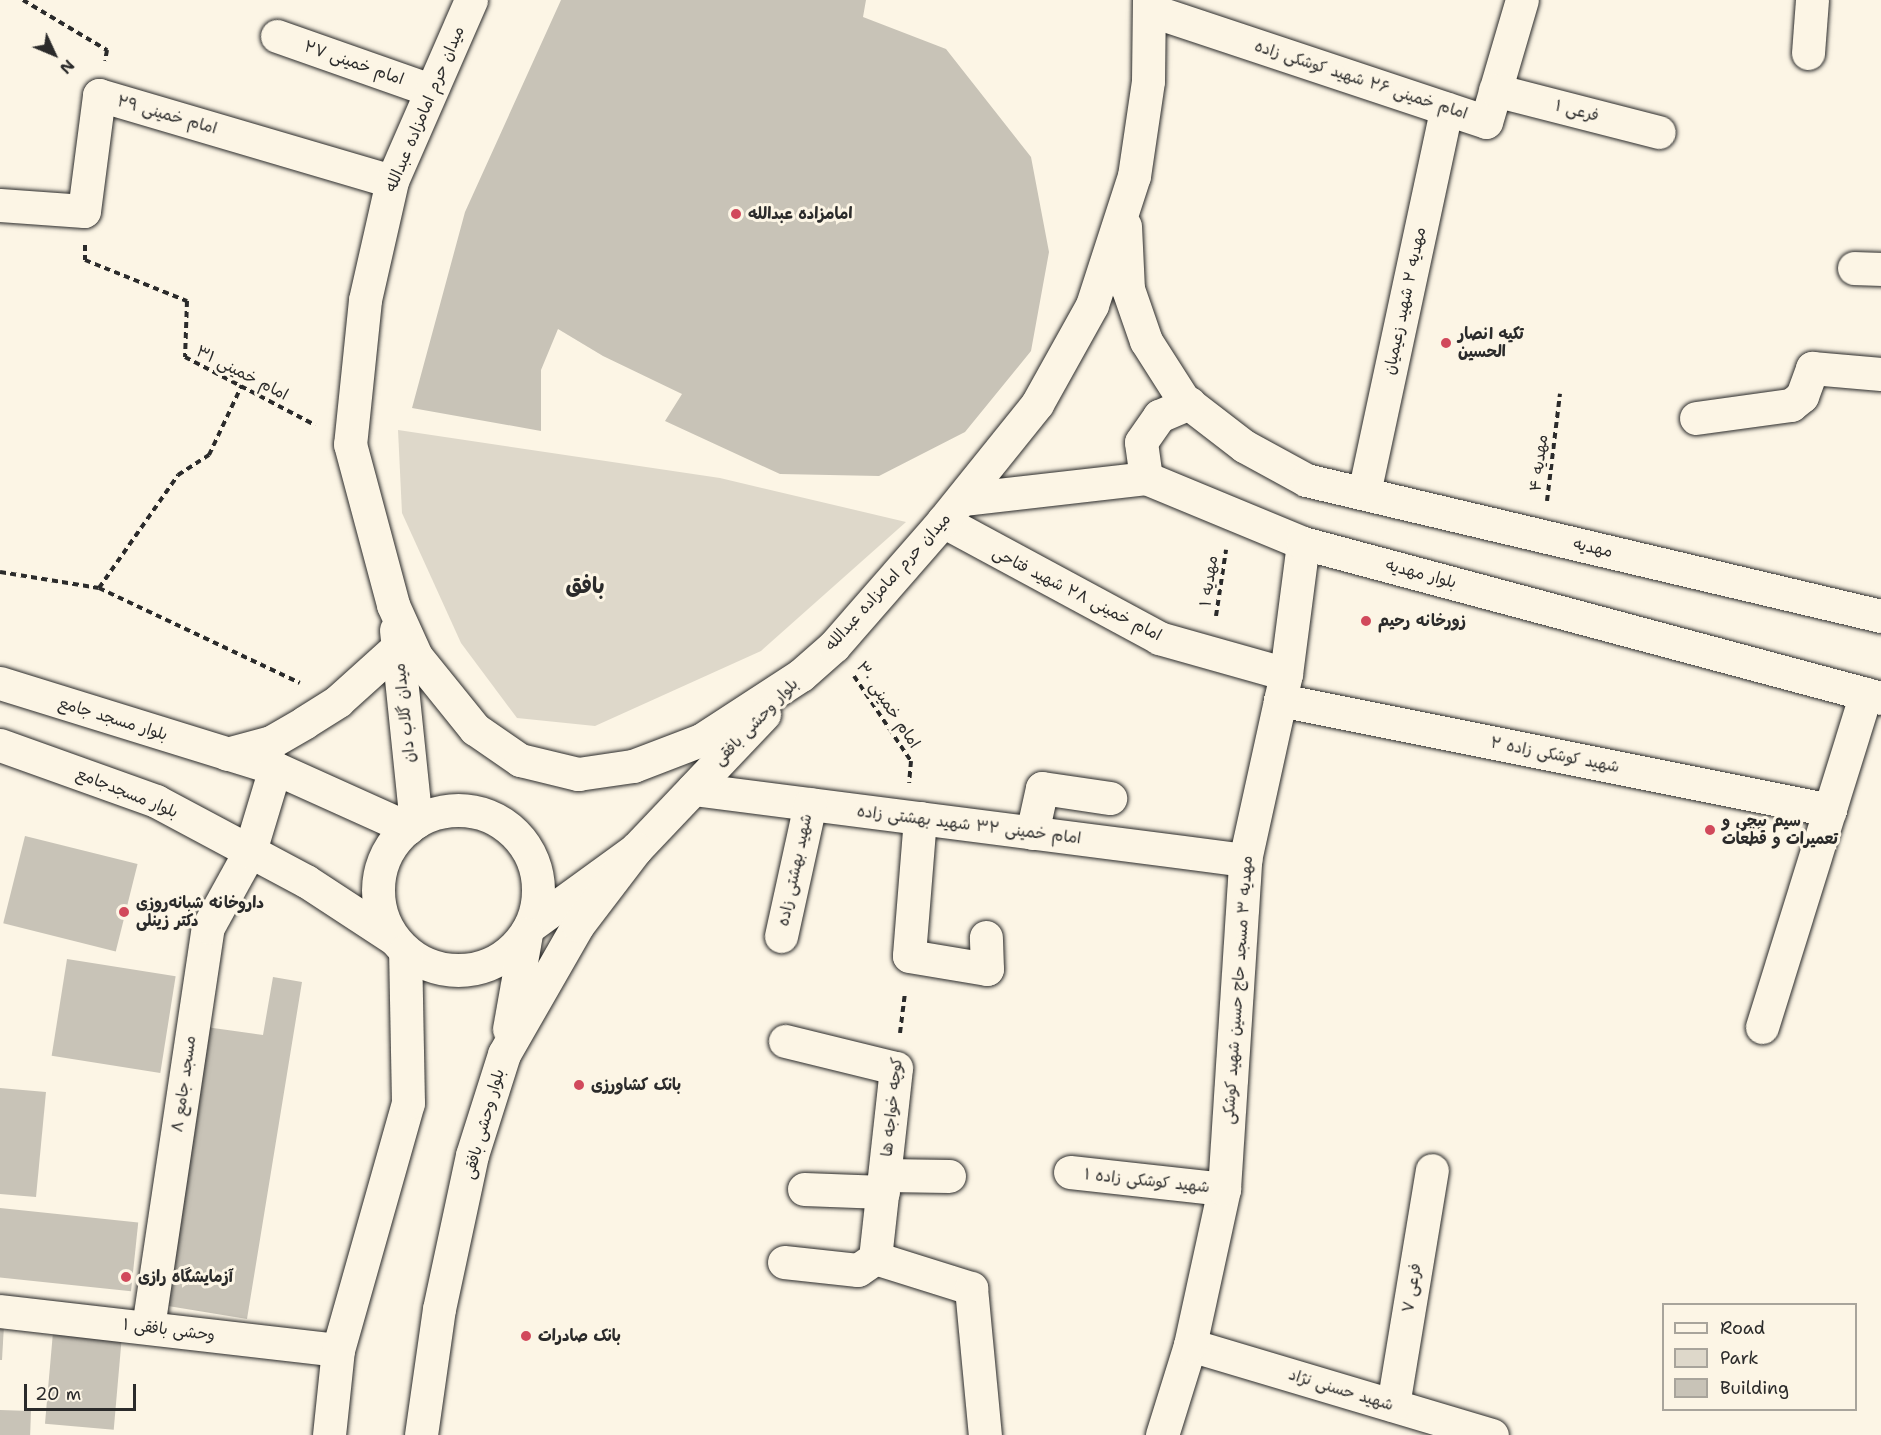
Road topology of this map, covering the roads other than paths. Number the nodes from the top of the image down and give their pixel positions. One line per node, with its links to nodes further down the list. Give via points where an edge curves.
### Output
1 (471, 0): 7 (main road, میدان حرم امامزاده عبدالله)
2 (1522, 0): 8 (main road, امام خمینی ۲۶ شهید کوشکی زاده)
3 (1812, 0): 6 (main road)
4 (1150, 5): 9 (main road, امام خمینی ۲۶ شهید کوشکی زاده); 13 (main road, میدان حرم امامزاده عبدالله, via 1148,81 1134,176)
5 (278, 36): 7 (main road, امام خمینی ۲۷)
6 (1808, 54)
7 (430, 90): 11 (main road, میدان حرم امامزاده عبدالله)
8 (1495, 90): 9 (main road, امام خمینی ۲۶ شهید کوشکی زاده, via 1486,122); 10 (main road, فرعی ۱)
9 (1446, 108): 18 (main road, مهدیه ۲ شهید زعیمیان)
10 (1659, 132)
11 (392, 181): 12 (main road, امام خمینی ۲۹, via 99,95 84,212); 21 (main road, میدان حرم امامزاده عبدالله, via 364,300 350,444)
12 (0, 205)
13 (1124, 206): 15 (main road, via 1128,289 1146,342); 19 (main road, میدان حرم امامزاده عبدالله, via 1092,304 1037,404)
14 (1881, 374): 16 (main road, via 1812,368 1802,396 1791,405)
15 (1189, 403): 17 (main road, via 1159,416 1141,441); 18 (main road, مهدیه, via 1244,446 1306,480)
16 (1696, 418)
17 (1146, 478): 19 (main road, بلوار مهدیه); 20 (main road, بلوار مهدیه)
18 (1364, 494): 22 (main road, مهدیه)
19 (953, 510): 24 (main road, میدان حرم امامزاده عبدالله, via 834,646); 26 (main road, امام خمینی ۲۸ شهید فتاحی, via 1159,638 1201,650)
20 (1303, 543): 26 (main road, مهدیه ۳ مسجد حاج حسین شهید کوشکی); 27 (main road, بلوار مهدیه)
21 (393, 604): 23 (main road, میدان گلاب دان); 24 (main road, میدان حرم امامزاده عبدالله, via 416,656 476,729 520,760 578,774 633,766 701,740)
22 (1881, 616)
23 (398, 647): 29 (main road, via 338,701 272,742); 36 (main road, میدان گلاب دان)
24 (801, 675): 31 (main road, بلوار وحشی بافقی)
25 (0, 683): 29 (main road, بلوار مسجد جامع)
26 (1283, 687): 34 (main road, شهید کوشکی زاده ۲); 40 (main road, مهدیه ۳ مسجد حاج حسین شهید کوشکی)
27 (1873, 696): 34 (main road)
28 (0, 745): 39 (main road, بلوار مسجدجامع, via 156,801)
29 (226, 754): 30 (main road, بلوار مسجد جامع)
30 (275, 768): 36 (main road, بلوار مسجد جامع); 39 (main road, مسجد جامع ۸)
31 (693, 789): 33 (main road, امام خمینی ۳۲ شهید بهشتی زاده); 38 (main road, بلوار وحشی بافقی)
32 (1110, 798): 37 (main road, via 1042,788)
33 (810, 804): 35 (main road, امام خمینی ۳۲ شهید بهشتی زاده); 42 (main road, شهید بهشتی زاده)
34 (1830, 810): 45 (main road)
35 (912, 817): 37 (main road, امام خمینی ۳۲ شهید بهشتی زاده); 43 (main road, via 909,956 987,969)
36 (412, 825): 41 (main road, via 441,812 466,810 491,817 512,831 529,851 537,875 538,901); 44 (main road, via 392,846 381,868 378,892 382,916)
37 (1032, 833): 40 (main road, امام خمینی ۳۲ شهید بهشتی زاده)
38 (636, 849): 41 (main road, بلوار وحشی بافقی); 47 (main road, بلوار وحشی بافقی, via 578,925)
39 (250, 851): 44 (main road, بلوار مسجدجامع, via 306,881); 57 (main road, مسجد جامع ۸, via 208,927)
40 (1245, 860): 53 (main road, مهدیه ۳ مسجد حاج حسین شهید کوشکی)
41 (528, 930): 44 (main road, via 507,955 482,967 455,971 437,967); 47 (main road)
42 (781, 936)
43 (986, 937)
44 (399, 944): 59 (main road, via 408,1103)
45 (1762, 1027)
46 (784, 1041): 51 (main road, کوچه خواجه ها, via 896,1068)
47 (504, 1054): 62 (main road, بلوار وحشی بافقی, via 472,1155 439,1309)
48 (1432, 1170): 60 (main road, فرعی ۷)
49 (1070, 1172): 53 (main road, شهید کوشکی زاده ۱)
50 (949, 1176): 51 (main road)
51 (884, 1184): 52 (main road); 54 (main road, کوچه خواجه ها)
52 (804, 1189)
53 (1224, 1189): 58 (main road, مهدیه ۳ مسجد حاج حسین شهید کوشکی)
54 (875, 1258): 55 (main road, via 858,1270); 63 (main road, via 971,1288)
55 (784, 1262)
56 (0, 1311): 57 (main road, وحشی بافقی ۱)
57 (148, 1327): 59 (main road, وحشی بافقی ۱)
58 (1190, 1345): 60 (main road, شهید حسنی نژاد); 64 (main road, مهدیه ۳ مسجد حاج حسین شهید کوشکی)
59 (338, 1350): 61 (main road)
60 (1393, 1406): 65 (main road, شهید حسنی نژاد)
61 (329, 1435)
62 (421, 1435)
63 (985, 1435)
64 (1162, 1435)
65 (1492, 1435)

